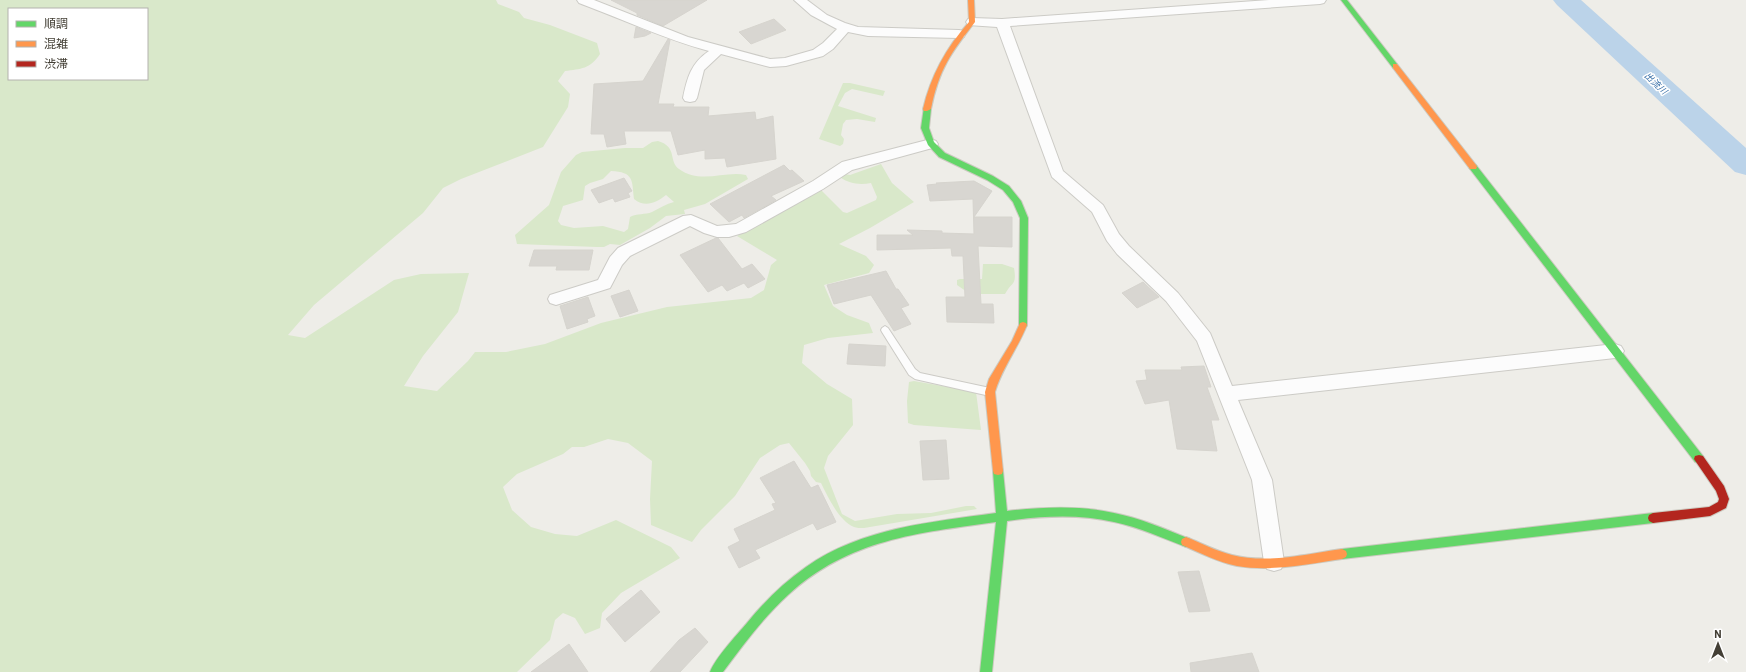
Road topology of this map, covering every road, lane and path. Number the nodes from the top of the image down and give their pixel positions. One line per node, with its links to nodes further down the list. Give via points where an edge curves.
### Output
1 (583, 0): 10 (street, via 666,34)
2 (800, 0): 8 (street, via 828,21)
3 (971, 0): 6 (street)
4 (1320, 0): 7 (street)
5 (1344, 0): 15 (street)
6 (972, 22): 7 (street); 9 (street)
7 (1002, 23): 17 (street, via 1057,173 1098,209 1123,250 1172,297 1204,338)
8 (846, 28): 9 (street, via 868,32); 10 (street, via 824,50 786,62 770,63)
9 (959, 34): 12 (street, via 931,85 925,130)
10 (718, 50): 11 (street, via 708,57 694,74)
11 (690, 98)
12 (931, 144): 13 (street, via 847,166 741,228 719,232 688,220 624,252 616,261 604,284); 16 (street, via 937,152 947,158 1006,187 1016,196 1022,207 1024,323 994,379)
13 (556, 299)
14 (885, 330): 16 (lane, via 912,372 918,376)
15 (1615, 351): 17 (street); 19 (street, via 1708,471 1720,489 1724,499 1722,505 1710,511 1690,514)
16 (990, 392): 18 (street)
17 (1227, 394): 19 (street, via 1262,480)
18 (1002, 517): 19 (street, via 1052,512 1121,518 1232,559); 20 (street, via 912,529 864,541 811,569 760,615); 21 (street)
19 (1274, 562)
20 (716, 672)
21 (986, 672)

